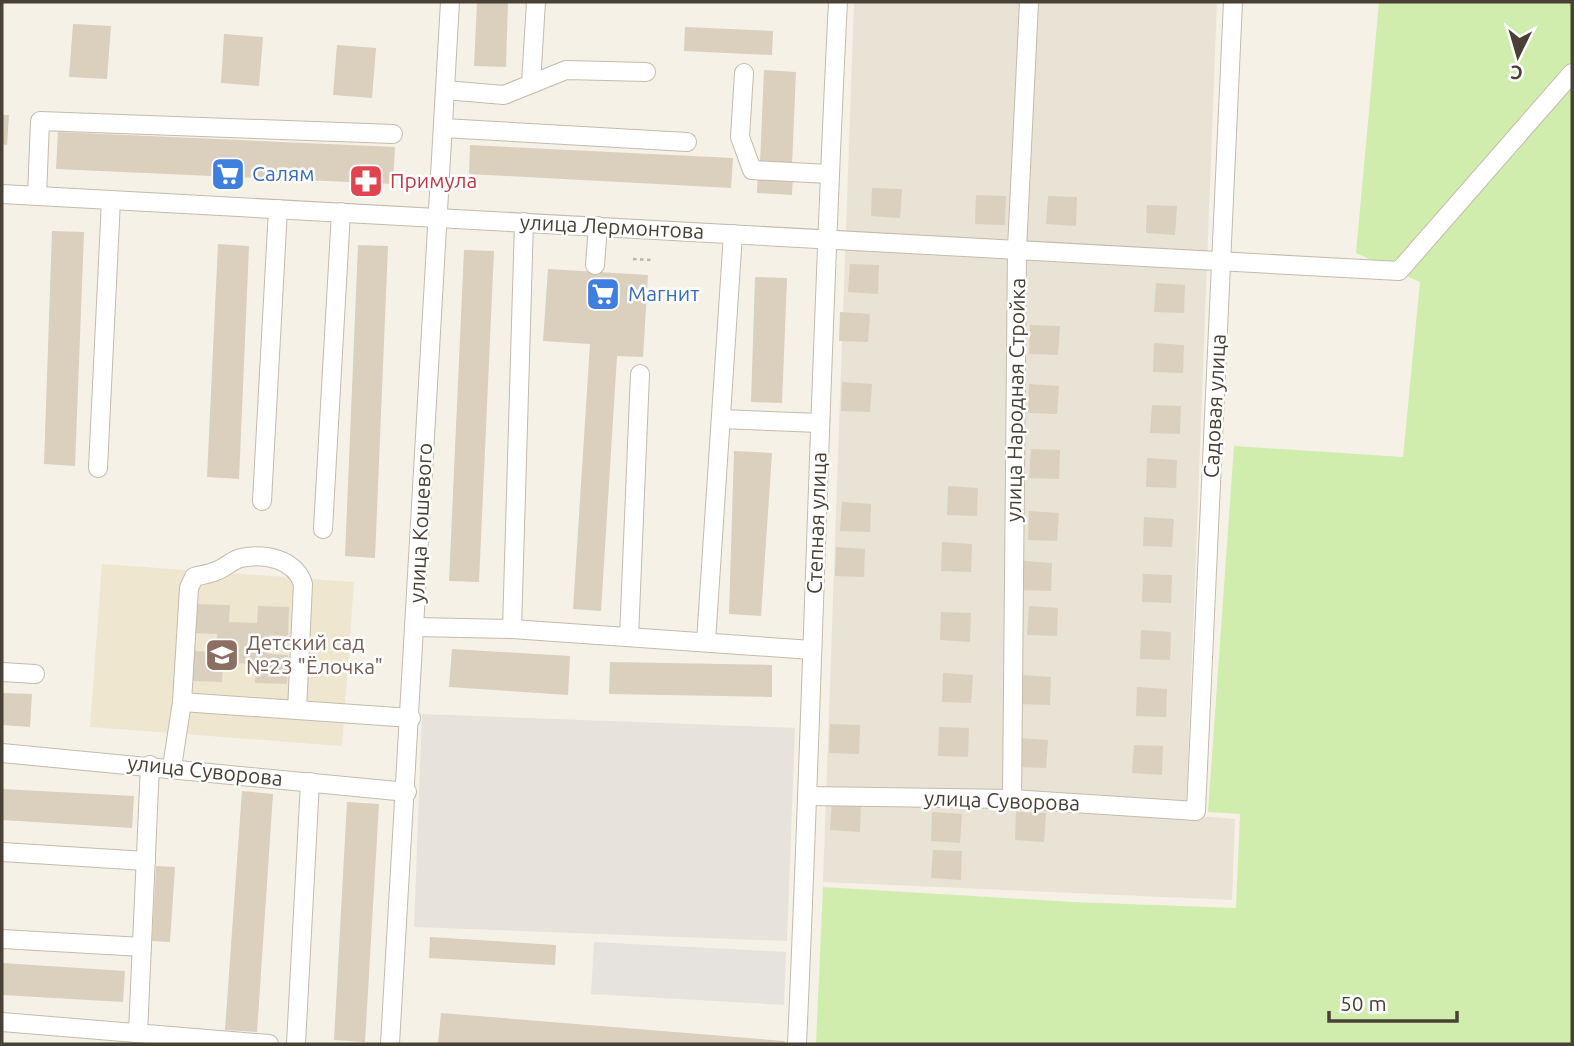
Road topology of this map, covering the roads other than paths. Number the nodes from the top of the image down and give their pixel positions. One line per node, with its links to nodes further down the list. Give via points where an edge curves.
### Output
1 (450, 2): 10 (street, улица Кошевого)
2 (536, 2): 9 (street)
3 (838, 2): 14 (street, Степная улица)
4 (1029, 2): 25 (street, улица Народная Стройка)
5 (1233, 2): 26 (street, Садовая улица)
6 (646, 72): 9 (street, via 565,70)
7 (744, 73): 14 (street, via 740,137 752,170)
8 (1572, 73): 26 (street, улица Лермонтова, via 1399,271)
9 (531, 83): 10 (street, via 504,95)
10 (445, 90): 11 (street, улица Кошевого)
11 (443, 128): 13 (street); 20 (street, улица Кошевого)
12 (393, 134): 16 (street, via 40,121)
13 (687, 142)
14 (829, 174): 24 (street, Степная улица)
15 (2, 194): 16 (street, улица Лермонтова)
16 (37, 196): 17 (street, улица Лермонтова)
17 (111, 200): 18 (street, улица Лермонтова); 31 (street)
18 (278, 209): 19 (street, улица Лермонтова); 32 (street)
19 (341, 212): 20 (street, улица Лермонтова); 33 (street)
20 (438, 218): 21 (street, улица Лермонтова); 34 (street, улица Кошевого)
21 (524, 222): 22 (street, улица Лермонтова); 35 (street)
22 (598, 226): 23 (street, улица Лермонтова); 27 (street)
23 (733, 234): 24 (street, улица Лермонтова); 29 (street)
24 (826, 239): 25 (street, улица Лермонтова); 30 (street, Степная улица)
25 (1017, 249): 26 (street, улица Лермонтова); 50 (street, улица Народная Стройка)
26 (1222, 261): 51 (street, Садовая улица)
27 (595, 265)
28 (640, 374): 36 (street)
29 (721, 419): 30 (street); 37 (street)
30 (820, 423): 38 (street, Степная улица)
31 (98, 468)
32 (262, 500)
33 (323, 529)
34 (415, 627): 35 (street); 43 (street, улица Кошевого)
35 (512, 629): 36 (street)
36 (629, 637): 37 (street)
37 (706, 642): 38 (street)
38 (812, 650): 49 (street, Степная улица)
39 (2, 672): 40 (street)
40 (35, 674)
41 (182, 702): 42 (street); 42 (street, via 189,588 194,577 239,558 265,556 286,562 299,573 303,584); 46 (street)
42 (297, 710): 43 (street)
43 (411, 718): 48 (street, улица Кошевого)
44 (2, 753): 45 (street, улица Суворова)
45 (150, 765): 46 (street, улица Суворова); 53 (street)
46 (172, 767): 47 (street, улица Суворова)
47 (310, 782): 48 (street, улица Суворова); 59 (street)
48 (407, 792): 60 (street, улица Кошевого)
49 (809, 796): 50 (street, улица Суворова); 61 (street, Степная улица)
50 (1012, 799): 51 (street, улица Суворова)
51 (1196, 811)
52 (2, 852): 53 (street)
53 (146, 861): 55 (street)
54 (2, 939): 55 (street)
55 (142, 947): 57 (street)
56 (2, 1022): 57 (street)
57 (138, 1033): 58 (street)
58 (269, 1044)
59 (296, 1044)
60 (390, 1044)
61 (797, 1044)

